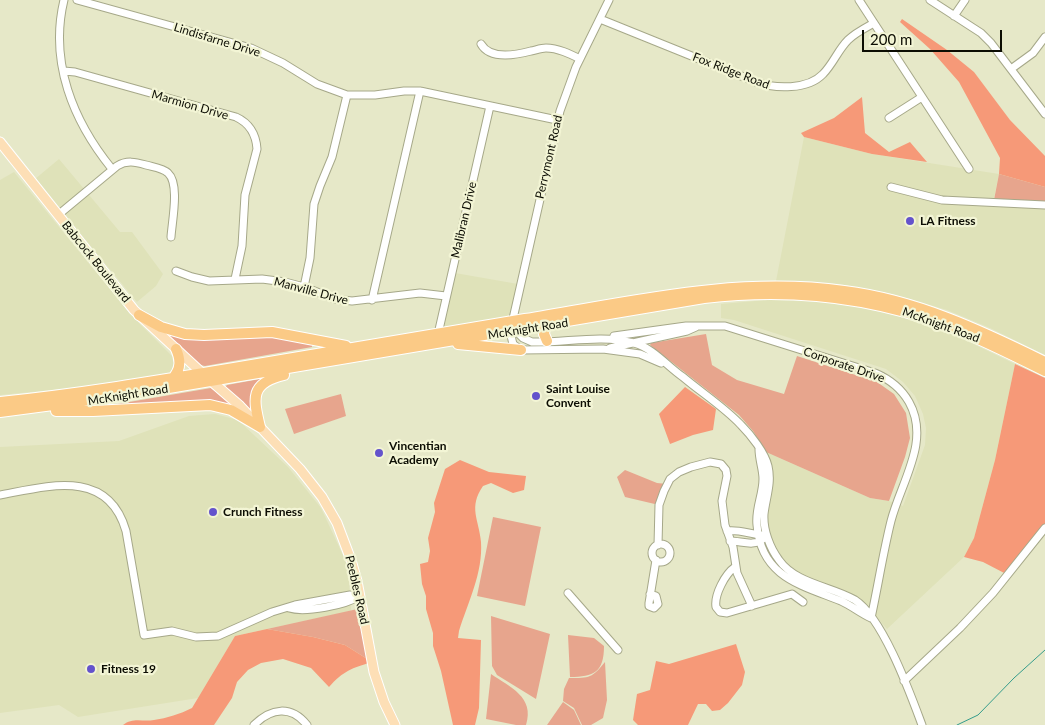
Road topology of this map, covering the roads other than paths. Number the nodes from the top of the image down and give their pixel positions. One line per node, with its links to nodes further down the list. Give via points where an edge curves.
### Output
1 (64, 0): 14 (street, via 59,33)
2 (77, 0): 16 (street, Lindisfarne Drive, via 251,48 317,84)
3 (609, 0): 8 (street, Perrymont Road)
4 (859, 0): 9 (street)
5 (930, 0): 7 (street)
6 (965, 0): 7 (street)
7 (954, 16): 13 (street, via 986,38)
8 (600, 19): 9 (street, Fox Ridge Road, via 775,87 807,83 821,76 849,39); 12 (street, Perrymont Road)
9 (874, 23): 17 (street)
10 (1045, 37): 13 (street, via 1033,53)
11 (481, 44): 12 (street, via 492,54 511,55 547,48)
12 (580, 59): 21 (street, Perrymont Road)
13 (1011, 69): 19 (street)
14 (64, 71): 23 (street, via 83,126); 30 (street, Marmion Drive, via 236,117 249,127 257,152 245,195)
15 (420, 91): 16 (street, Lindisfarne Drive); 18 (street, Lindisfarne Drive); 33 (street)
16 (347, 95): 31 (street, via 332,157 314,204)
17 (922, 97): 20 (street); 24 (street)
18 (490, 106): 21 (street, Lindisfarne Drive); 32 (street, Malibran Drive)
19 (1045, 114)
20 (889, 118)
21 (557, 120): 37 (street, Perrymont Road)
22 (0, 142): 27 (main road, Babcock Boulevard)
23 (112, 169): 27 (street); 28 (street, via 131,162 169,174 175,189)
24 (969, 169)
25 (891, 187): 26 (street, via 942,200)
26 (1045, 205)
27 (58, 215): 34 (main road, Babcock Boulevard)
28 (171, 237)
29 (176, 271): 30 (street, Manville Drive, via 209,281)
30 (236, 279): 31 (street, Manville Drive, via 270,280)
31 (304, 287): 33 (street, Manville Drive, via 342,300)
32 (446, 296): 33 (street, Manville Drive, via 420,293); 38 (street, Malibran Drive)
33 (372, 300)
34 (139, 315): 42 (highway, via 161,327 185,334 272,332 334,345); 44 (main road, Babcock Boulevard)
35 (545, 326): 37 (highway, McKnight Road); 40 (highway); 49 (highway, McKnight Road, via 704,298 775,293 816,295 868,302 919,316 976,338)
36 (699, 326): 39 (street, Corporate Drive); 41 (street, Corporate Drive); 68 (street, Corporate Drive, via 731,328 874,373 890,380 906,398 917,421 917,443 891,520)
37 (512, 328): 38 (highway, McKnight Road); 40 (street, via 529,341); 45 (street, via 514,344); 47 (highway, McKnight Road, via 732,287 817,287 877,296 922,308 972,327)
38 (440, 338): 42 (highway, McKnight Road); 45 (highway); 46 (highway, McKnight Road)
39 (603, 338): 40 (street); 41 (street)
40 (547, 341)
41 (633, 343): 43 (street, Corporate Drive); 48 (street)
42 (362, 347): 50 (highway, McKnight Road)
43 (603, 349): 45 (street); 48 (street, via 640,354)
44 (176, 350): 50 (main road, Babcock Boulevard); 51 (highway, via 180,366)
45 (521, 350)
46 (344, 359): 52 (highway, McKnight Road); 54 (highway, via 278,376 264,383 254,400)
47 (1045, 362)
48 (671, 368): 55 (street, via 738,422)
49 (1045, 371)
50 (202, 373): 51 (highway, McKnight Road); 52 (main road, Babcock Boulevard)
51 (173, 378): 53 (highway, McKnight Road)
52 (211, 381): 53 (highway, McKnight Road, via 84,402); 54 (main road, Peebles Road)
53 (1, 408): 54 (highway, via 93,411 210,405 231,410)
54 (260, 426): 67 (main road, Peebles Road, via 307,478 333,516 355,571)
55 (759, 449): 59 (street, via 764,454 769,473 770,486 764,514); 60 (street, via 763,478 756,519)
56 (0, 495): 67 (street, via 72,485 92,490 114,505 122,516 126,531 144,635 172,631 196,637 218,636 295,605)
57 (1045, 528): 74 (street, via 993,593)
58 (726, 531): 60 (street); 61 (street); 62 (street, via 722,501 727,473 721,464 710,462 682,470 668,482 659,505)
59 (767, 535): 60 (street); 70 (street, via 778,560 791,572)
60 (759, 538): 61 (street, via 749,543); 72 (street, via 772,565 789,580 849,605)
61 (730, 540): 64 (street)
62 (658, 545): 63 (street, via 652,552); 63 (street, via 666,546 670,554 666,561)
63 (656, 560): 66 (street)
64 (735, 567): 71 (street); 71 (street, via 716,597 716,607 727,613)
65 (568, 593): 73 (street)
66 (650, 594)
67 (359, 596): 77 (main road, Peebles Road, via 374,672)
68 (876, 597): 70 (street); 72 (street, Corporate Drive)
69 (803, 602): 71 (street, via 792,594)
70 (860, 604): 72 (street)
71 (752, 606)
72 (871, 618): 74 (street, via 883,634)
73 (618, 650)
74 (904, 681): 78 (street)
75 (254, 725): 76 (street, via 267,714 278,711 293,714)
76 (307, 725)
77 (395, 725)
78 (922, 725)

